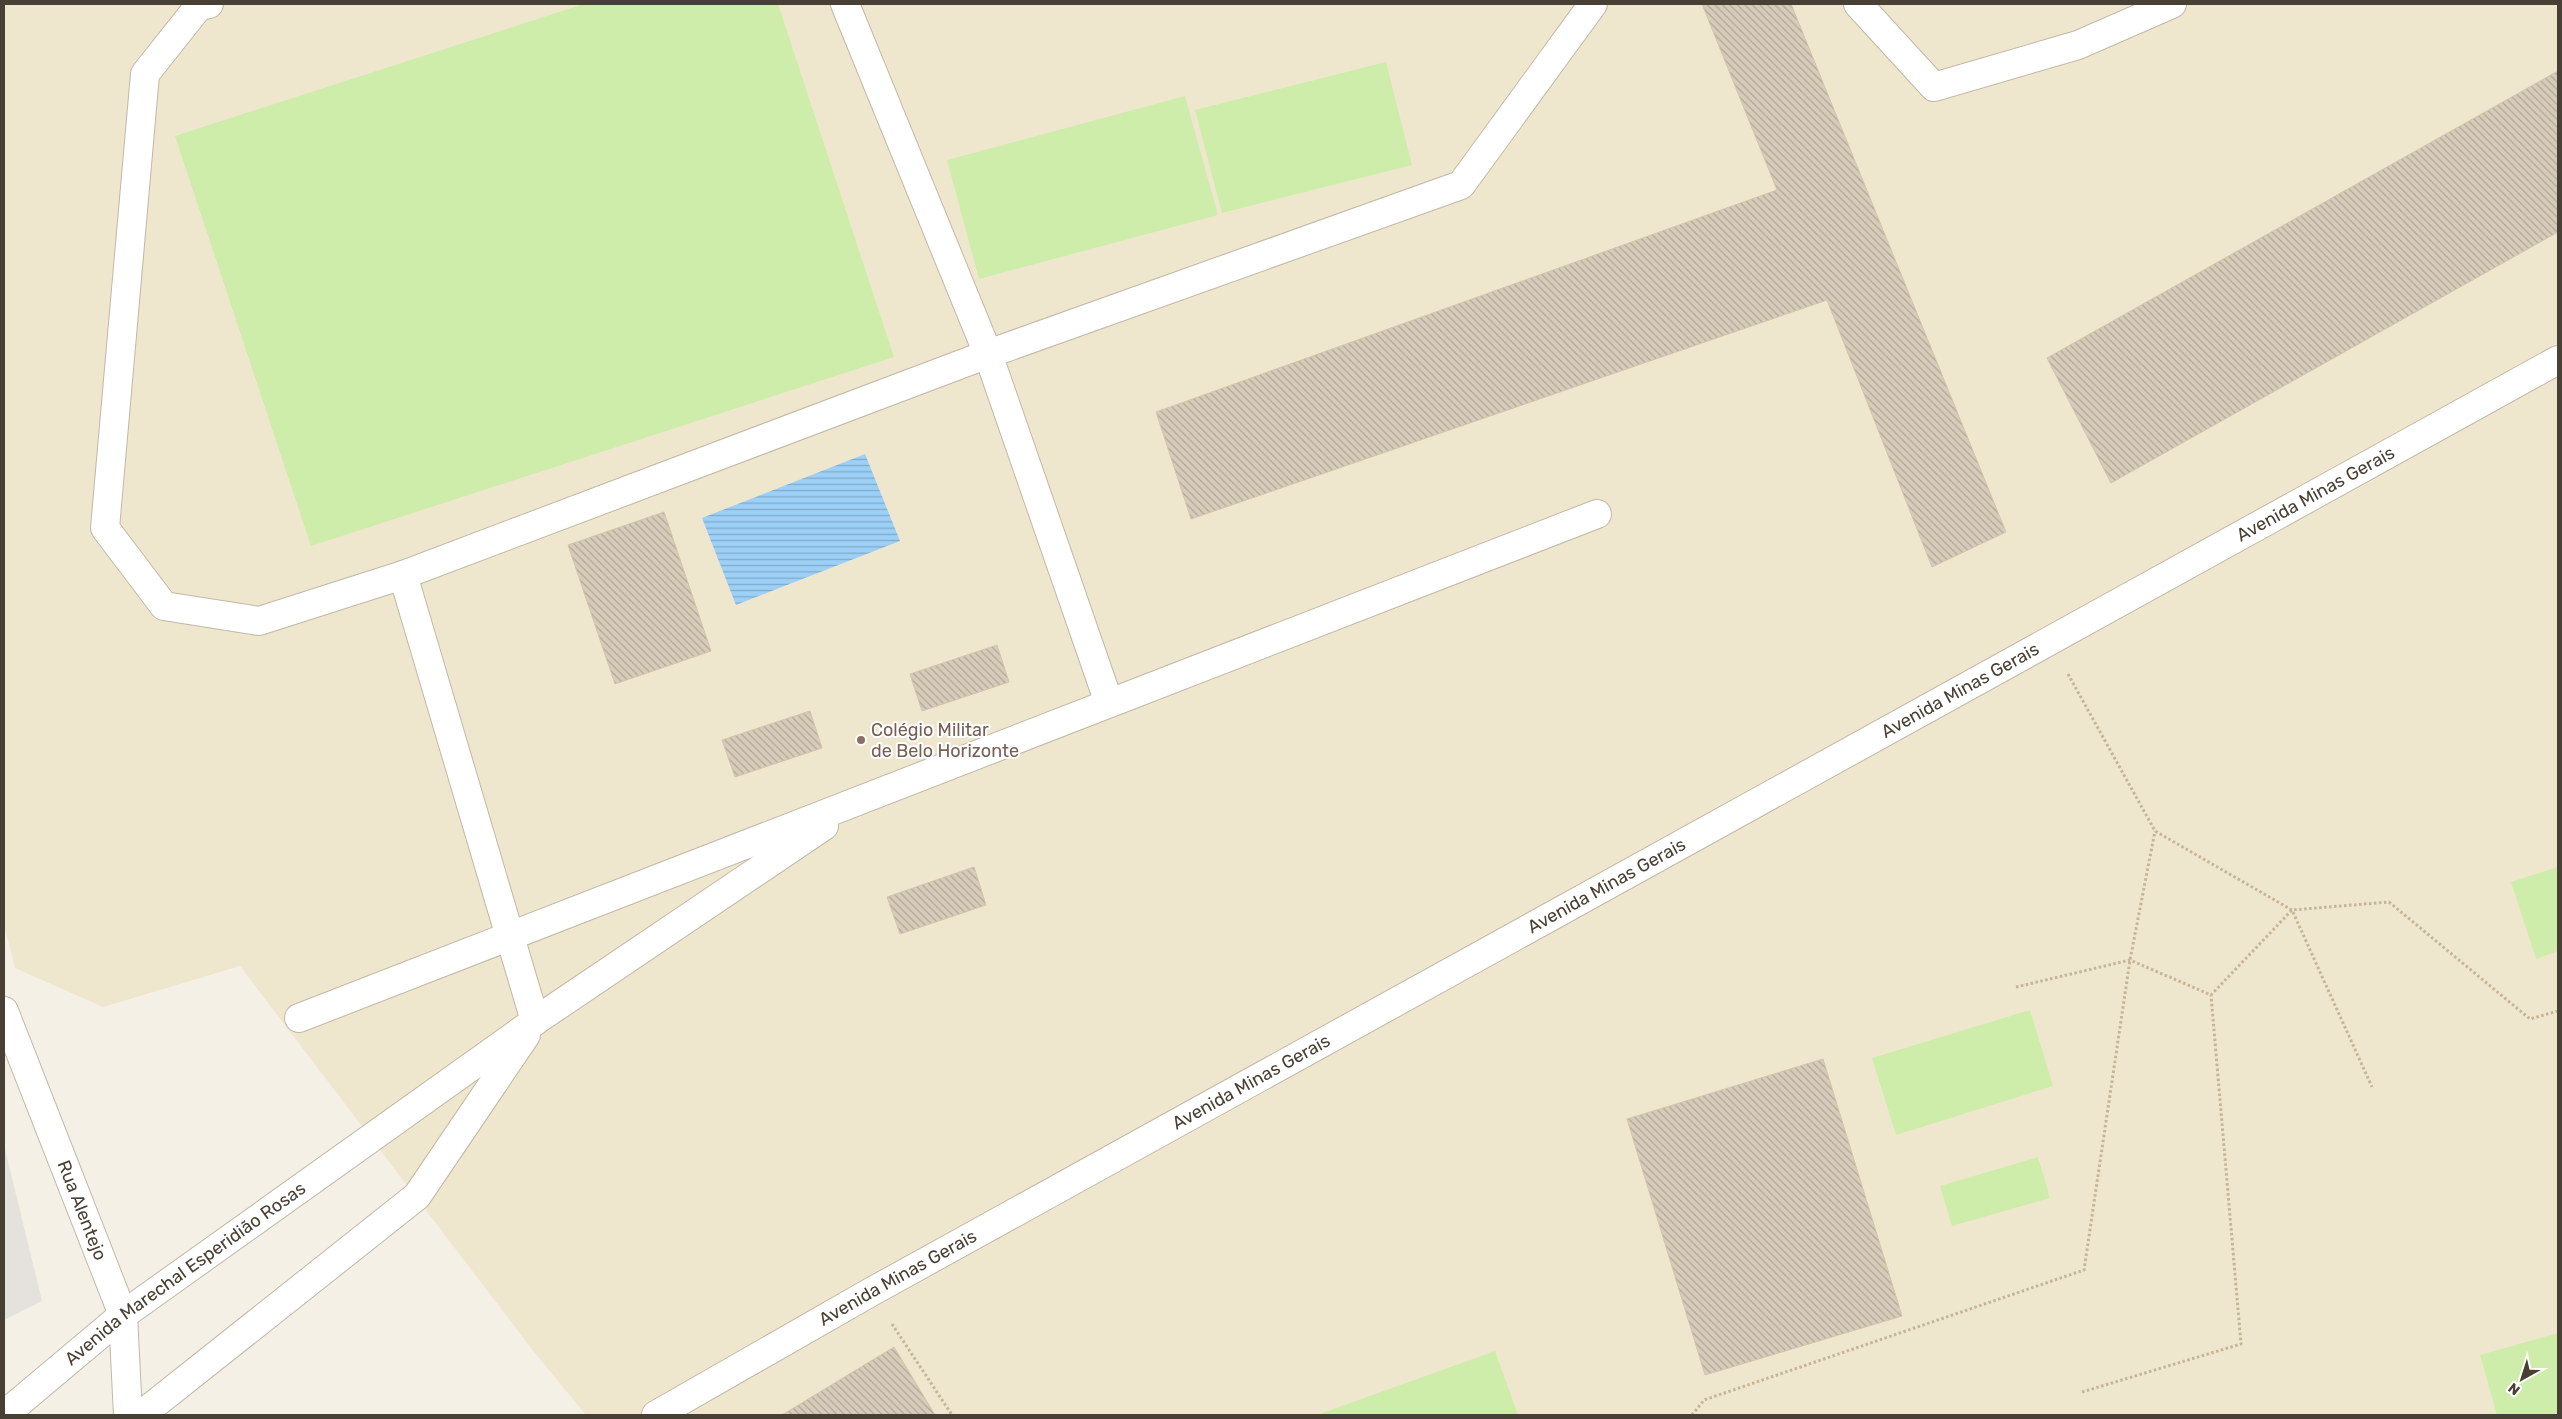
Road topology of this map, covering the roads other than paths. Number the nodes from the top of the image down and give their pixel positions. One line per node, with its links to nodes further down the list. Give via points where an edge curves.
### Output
1 (210, 4): 9 (street, via 199,6 145,74 105,528 164,606 258,621)
2 (844, 4): 6 (street)
3 (1593, 4): 6 (street, via 1461,185)
4 (1858, 4): 5 (street, via 1934,87 2078,45)
5 (2172, 4)
6 (988, 354): 9 (street); 10 (street)
7 (2558, 360): 20 (street, Avenida Minas Gerais, via 872,1292)
8 (1597, 514): 10 (street)
9 (403, 575): 12 (street)
10 (1109, 703): 11 (street)
11 (866, 797): 12 (street); 15 (street, Avenida Marechal Esperidião Rosas)
12 (511, 936): 14 (street); 15 (street)
13 (4, 1011): 16 (street, Rua Alentejo)
14 (299, 1018)
15 (536, 1021): 16 (street, Avenida Marechal Esperidião Rosas); 19 (street, via 416,1196)
16 (123, 1315): 17 (street, Avenida Marechal Esperidião Rosas); 18 (street, Rua Alentejo)
17 (4, 1415)
18 (128, 1415)
19 (141, 1415)
20 (656, 1415)

